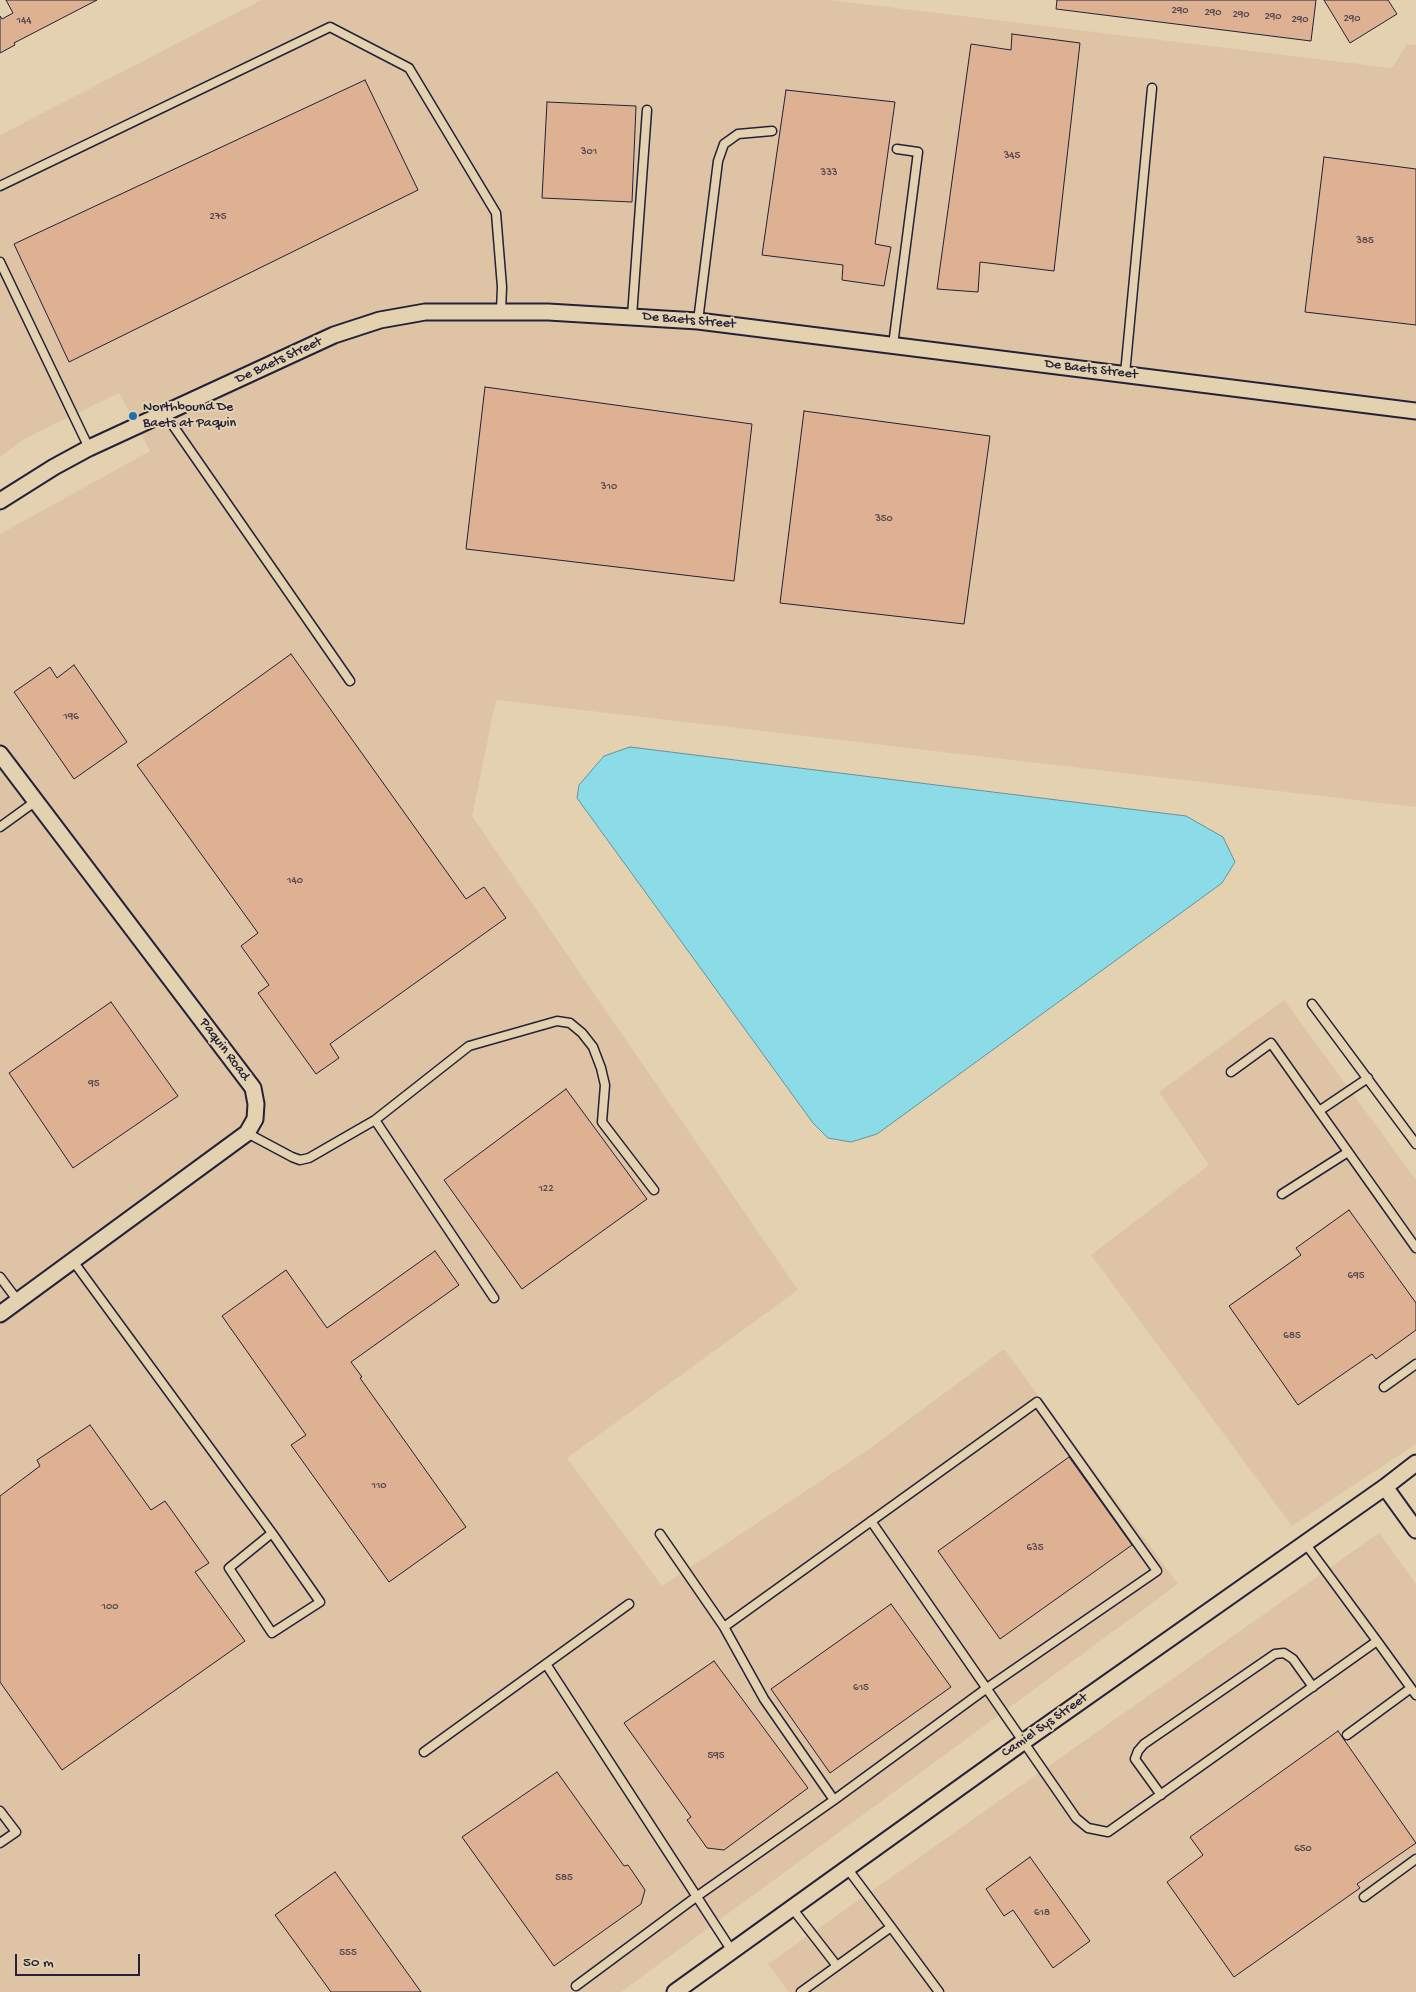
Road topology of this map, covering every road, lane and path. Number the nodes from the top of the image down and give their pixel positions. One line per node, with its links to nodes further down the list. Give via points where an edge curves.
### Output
1 (1152, 88): 11 (lane)
2 (648, 110): 8 (lane)
3 (772, 131): 9 (lane, via 738,134 724,144 718,161)
4 (897, 149): 10 (lane, via 918,152)
5 (0, 186): 7 (lane, via 330,27 409,68 496,213)
6 (0, 262): 14 (lane)
7 (501, 311): 8 (street, De Baets Street); 13 (street, De Baets Street, via 425,312 380,320 334,335)
8 (632, 316): 9 (street, De Baets Street)
9 (698, 321): 10 (street, De Baets Street)
10 (893, 345): 11 (street, De Baets Street)
11 (1125, 374): 12 (street, De Baets Street)
12 (1416, 410)
13 (165, 414): 14 (street, De Baets Street); 16 (lane)
14 (89, 448): 15 (street, De Baets Street)
15 (0, 501)
16 (350, 681)
17 (0, 754): 18 (street, Paquin Road)
18 (36, 801): 19 (lane); 25 (street, Paquin Road, via 253,1088 255,1119)
19 (0, 827)
20 (1312, 1004): 22 (lane)
21 (1231, 1072): 23 (lane, via 1271,1043)
22 (1368, 1078): 23 (lane); 26 (lane)
23 (1320, 1111): 27 (lane)
24 (375, 1120): 25 (lane, via 300,1160); 28 (lane, via 469,1046 557,1021 570,1023 594,1047 601,1068 605,1085 602,1122); 33 (lane)
25 (247, 1132): 31 (street)
26 (1416, 1144)
27 (1348, 1152): 29 (lane); 30 (lane)
28 (654, 1190)
29 (1282, 1194)
30 (1416, 1248)
31 (73, 1261): 34 (street); 42 (lane)
32 (0, 1277): 34 (lane)
33 (494, 1298)
34 (18, 1301): 35 (street)
35 (0, 1314)
36 (1416, 1364): 37 (lane)
37 (1384, 1387)
38 (1416, 1463): 39 (street, Camiel Sys Street)
39 (1385, 1487): 41 (street); 44 (street, Camiel Sys Street)
40 (871, 1521): 46 (lane); 50 (lane); 50 (lane, via 1037,1402 1157,1571)
41 (1416, 1530)
42 (272, 1532): 42 (lane, via 320,1602 272,1633 229,1568)
43 (660, 1534): 46 (lane)
44 (1305, 1544): 47 (lane); 53 (street, Camiel Sys Street)
45 (629, 1604): 48 (lane)
46 (724, 1627): 56 (lane, via 764,1699)
47 (1377, 1641): 49 (lane); 51 (lane)
48 (546, 1664): 54 (lane); 61 (lane)
49 (1313, 1687): 55 (lane); 55 (lane, via 1293,1659 1284,1652 1275,1654 1144,1744 1135,1759)
50 (987, 1688): 53 (lane); 56 (lane)
51 (1414, 1691): 52 (lane)
52 (1347, 1735)
53 (1023, 1742): 55 (lane, via 1076,1818 1088,1828 1108,1832); 60 (street, Camiel Sys Street)
54 (424, 1752)
55 (1161, 1795)
56 (834, 1800): 61 (lane)
57 (0, 1810): 58 (lane, via 16,1832)
58 (0, 1843)
59 (1416, 1859): 62 (lane)
60 (847, 1868): 63 (street, Camiel Sys Street); 64 (lane)
61 (696, 1897): 65 (lane); 67 (lane)
62 (1364, 1898)
63 (792, 1908): 65 (street, Camiel Sys Street); 66 (lane)
64 (891, 1926): 66 (lane); 70 (lane)
65 (732, 1951): 68 (street, Camiel Sys Street)
66 (837, 1966): 69 (lane)
67 (576, 1986)
68 (675, 1992)
69 (801, 1992)
70 (939, 1992)

